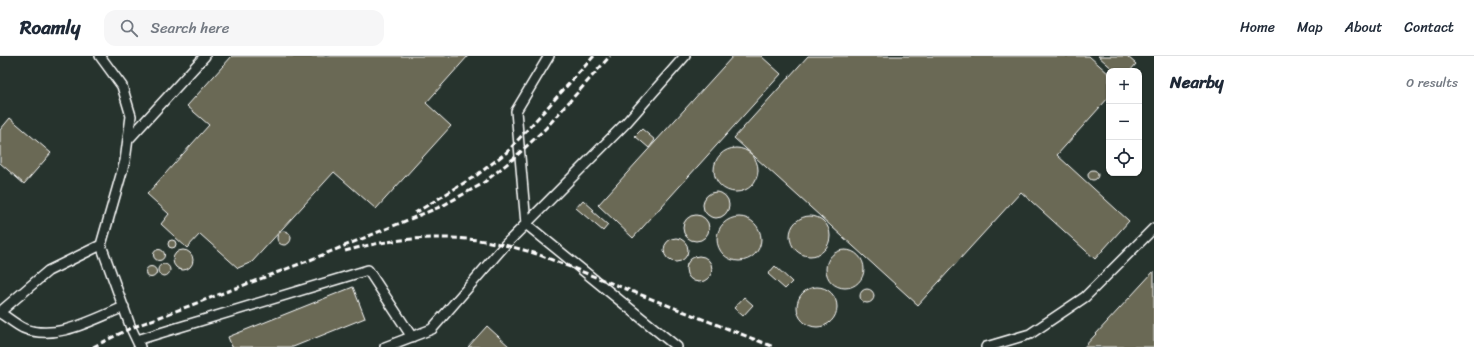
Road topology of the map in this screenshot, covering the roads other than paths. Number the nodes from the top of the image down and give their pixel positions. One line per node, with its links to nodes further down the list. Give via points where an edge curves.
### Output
1 (100, 56): 5 (lane, via 122,86 131,116)
2 (205, 56): 5 (lane)
3 (549, 56): 6 (lane, via 516,111)
4 (685, 56): 6 (lane, via 626,123)
5 (128, 140): 8 (lane, via 125,161)
6 (526, 224): 11 (lane, via 432,329); 14 (lane)
7 (1154, 228): 15 (lane, via 1086,297 1030,334)
8 (101, 245): 9 (lane); 10 (lane, via 48,271)
9 (124, 307): 10 (lane, via 61,332 42,332 24,328); 12 (lane)
10 (0, 312)
11 (412, 337): 12 (lane, via 368,270); 13 (lane)
12 (139, 344)
13 (385, 347)
14 (676, 347)
15 (986, 347)

